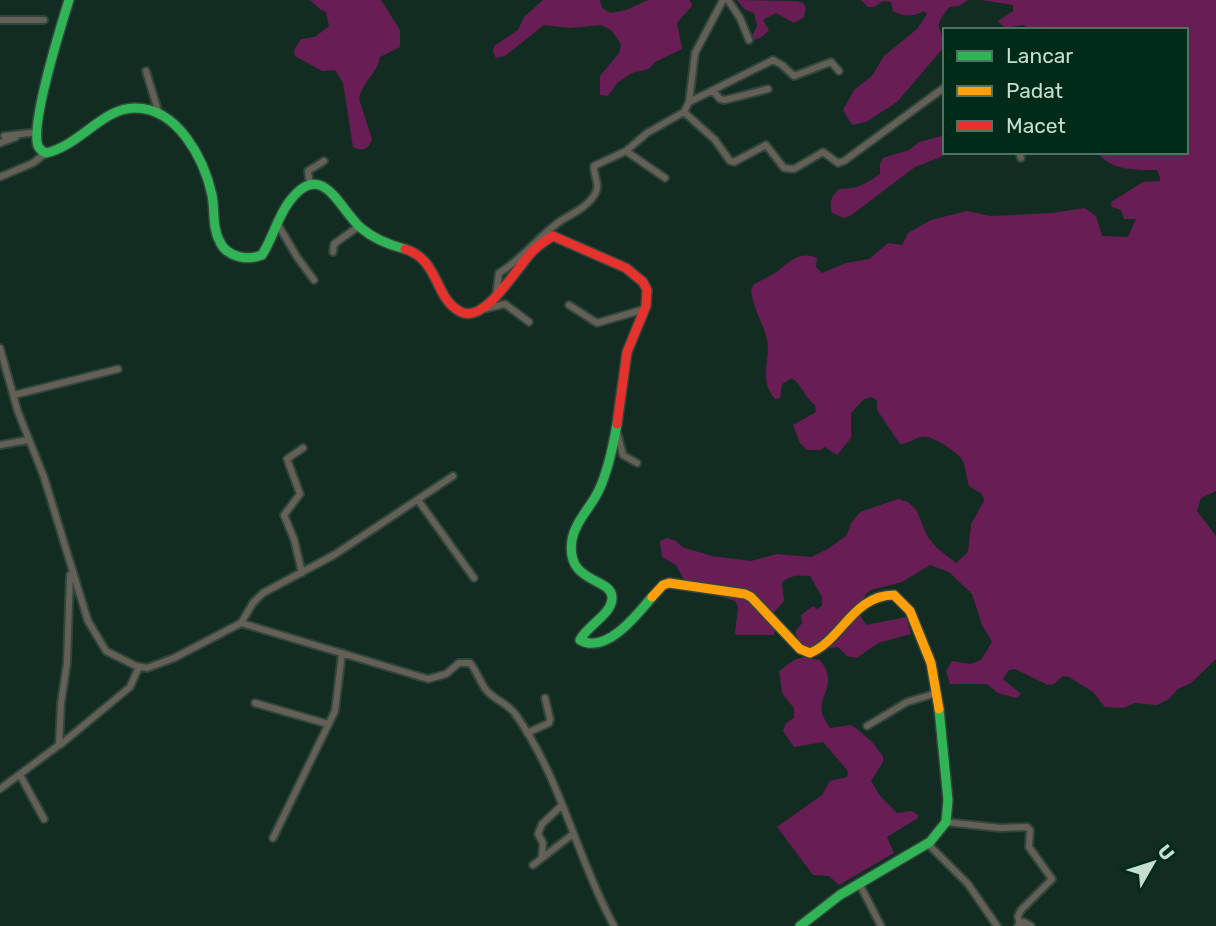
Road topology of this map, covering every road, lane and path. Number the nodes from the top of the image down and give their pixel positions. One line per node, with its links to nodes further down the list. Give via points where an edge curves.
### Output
1 (69, 0): 14 (street)
2 (725, 0): 5 (street, via 740,18); 11 (street, via 695,53)
3 (0, 20): 4 (street)
4 (44, 20)
5 (749, 40)
6 (839, 71): 10 (street, via 831,62 794,76 773,60)
7 (146, 72): 13 (street)
8 (943, 88): 12 (street, via 844,161 838,163 823,152 789,170 766,145 730,162 719,144)
9 (768, 89): 10 (street, via 725,100)
10 (713, 91): 11 (street)
11 (689, 102): 12 (street)
12 (684, 112): 16 (street)
13 (159, 114): 17 (street, via 121,109 66,148); 22 (street, via 186,139 203,165 218,239 226,251 256,259 262,256)
14 (38, 132): 15 (street); 17 (street, via 40,150)
15 (2, 139)
16 (626, 151): 20 (street); 26 (street, via 594,166 597,187 593,196 499,273)
17 (46, 153): 19 (street)
18 (324, 161): 21 (street, via 308,171)
19 (0, 177)
20 (665, 178)
21 (310, 185): 22 (street, via 288,202); 23 (street, via 329,188)
22 (277, 223): 25 (street)
23 (359, 226): 24 (street, via 334,244); 29 (street, via 374,238 422,256 455,309 469,314)
24 (333, 252)
25 (314, 279)
26 (496, 295): 28 (street, via 535,248 553,236 607,258 637,277 647,289); 29 (street)
27 (569, 305): 28 (street, via 597,323)
28 (645, 309): 34 (street, via 628,345)
29 (482, 310): 30 (street, via 505,304)
30 (529, 322)
31 (1, 353): 33 (street)
32 (118, 369): 33 (street)
33 (14, 395): 35 (street)
34 (616, 427): 38 (street, via 623,455); 47 (street, via 600,488 571,541 570,555 578,571 605,586 612,599 584,630 580,640 584,645 612,636 670,583 745,594 800,649 810,653 821,648 852,613 882,595 894,595 914,618)
35 (28, 440): 36 (street); 41 (street)
36 (0, 445)
37 (303, 448): 42 (street, via 287,459 300,494 284,515)
38 (637, 463)
39 (453, 476): 40 (street)
40 (418, 500): 42 (street); 43 (street)
41 (71, 569): 46 (street, via 96,637 106,651); 53 (street)
42 (302, 573): 44 (street, via 263,593)
43 (474, 578)
44 (241, 623): 45 (street); 46 (street, via 174,659)
45 (342, 653): 50 (street, via 335,711); 52 (street, via 428,679 446,674 459,663 470,663 488,692 511,708)
46 (139, 667): 53 (street, via 126,692)
47 (937, 693): 51 (street, via 907,702); 58 (street, via 948,800)
48 (545, 698): 52 (street, via 549,723)
49 (255, 703): 50 (street)
50 (328, 724): 60 (street)
51 (867, 726)
52 (527, 733): 56 (street)
53 (58, 746): 54 (street)
54 (20, 775): 55 (street); 57 (street)
55 (0, 789)
56 (562, 806): 59 (street); 62 (street, via 542,824 538,834)
57 (44, 819)
58 (946, 822): 61 (street); 65 (street, via 1030,830 1029,848 1052,879 1021,910)
59 (573, 834): 62 (street); 66 (street)
60 (273, 838)
61 (928, 844): 64 (street); 69 (street, via 968,884)
62 (542, 856): 63 (street)
63 (533, 865)
64 (859, 883): 67 (street); 68 (street)
65 (1019, 925): 70 (street)
66 (614, 926)
67 (800, 926)
68 (881, 926)
69 (997, 926)
70 (1031, 926)

